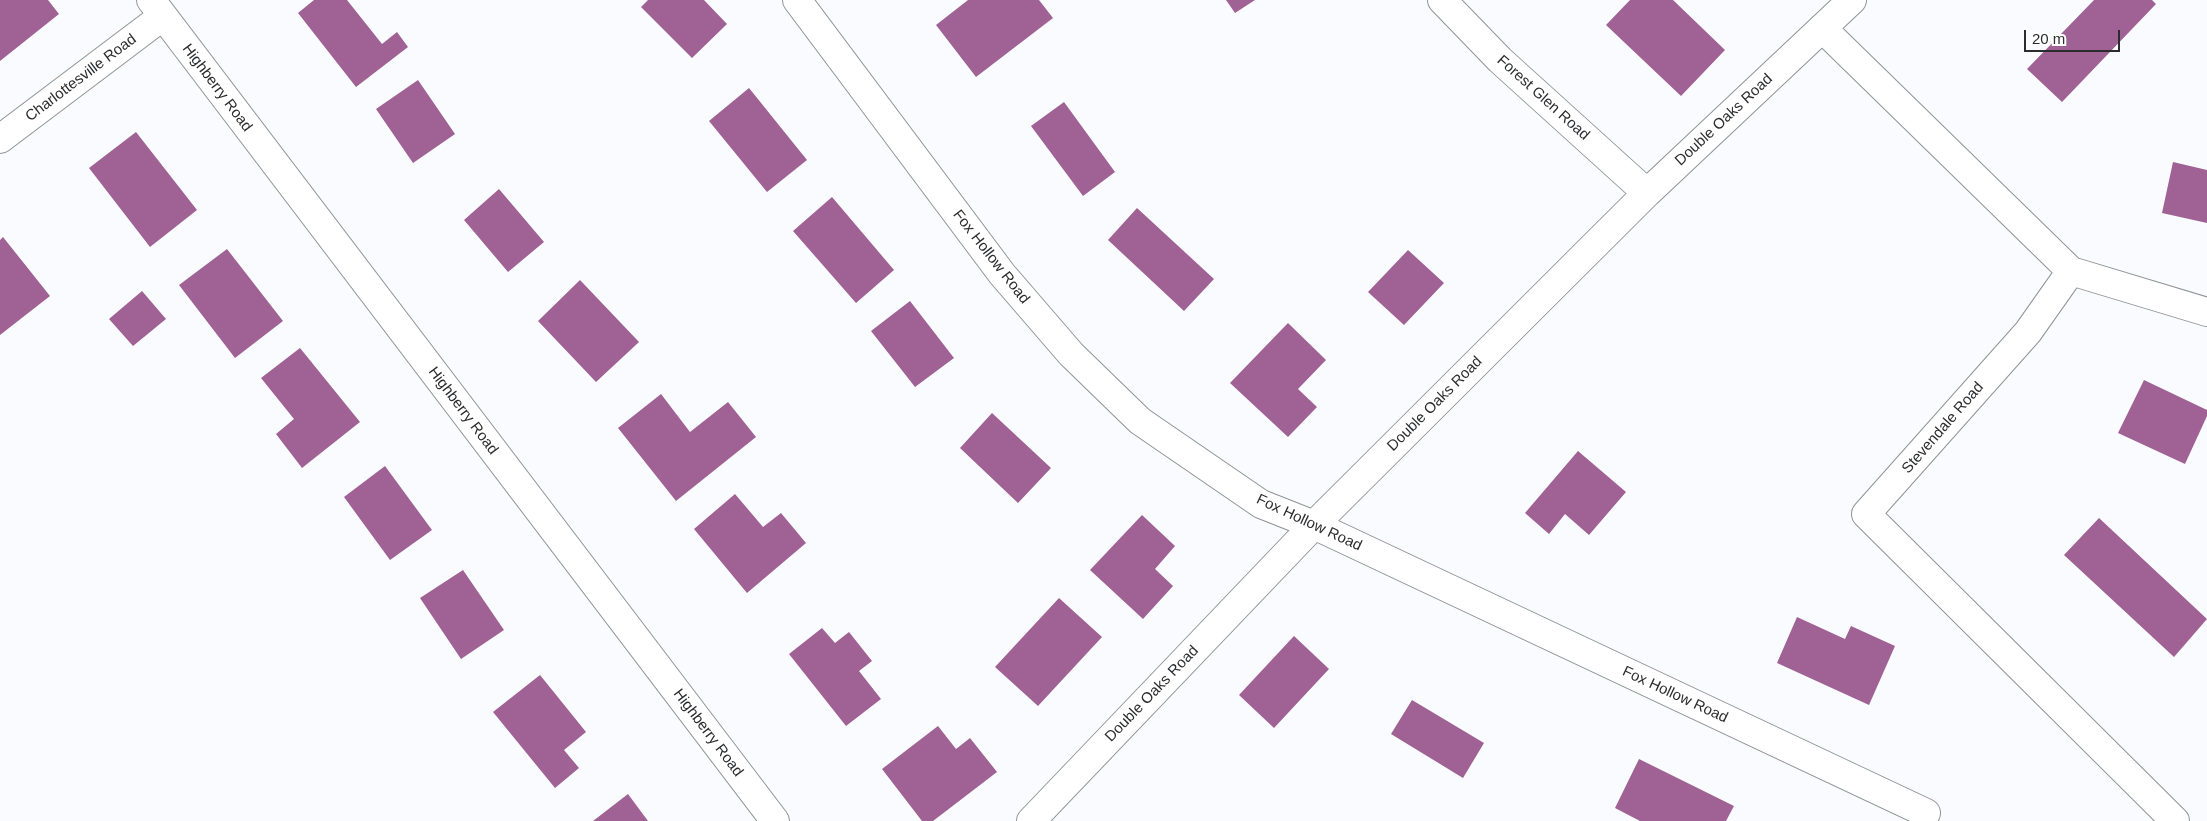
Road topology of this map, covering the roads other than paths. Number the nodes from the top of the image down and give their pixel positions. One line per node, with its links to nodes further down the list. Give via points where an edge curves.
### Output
1 (797, 0): 10 (street, Fox Hollow Road, via 1002,274 1071,354 1140,421 1261,504)
2 (1442, 0): 7 (street, Forest Glen Road, via 1500,60)
3 (1852, 0): 5 (street, Double Oaks Road)
4 (157, 8): 6 (street, Charlottesville Road); 12 (street, Highberry Road)
5 (1822, 28): 7 (street, Double Oaks Road); 8 (street)
6 (0, 140)
7 (1647, 193): 10 (street, Double Oaks Road)
8 (2071, 271): 9 (street); 14 (street, Stevendale Road, via 2028,332 1866,514)
9 (2207, 312)
10 (1314, 525): 11 (street, Fox Hollow Road); 13 (street, Double Oaks Road)
11 (1926, 812)
12 (774, 821)
13 (1030, 821)
14 (2175, 821)

